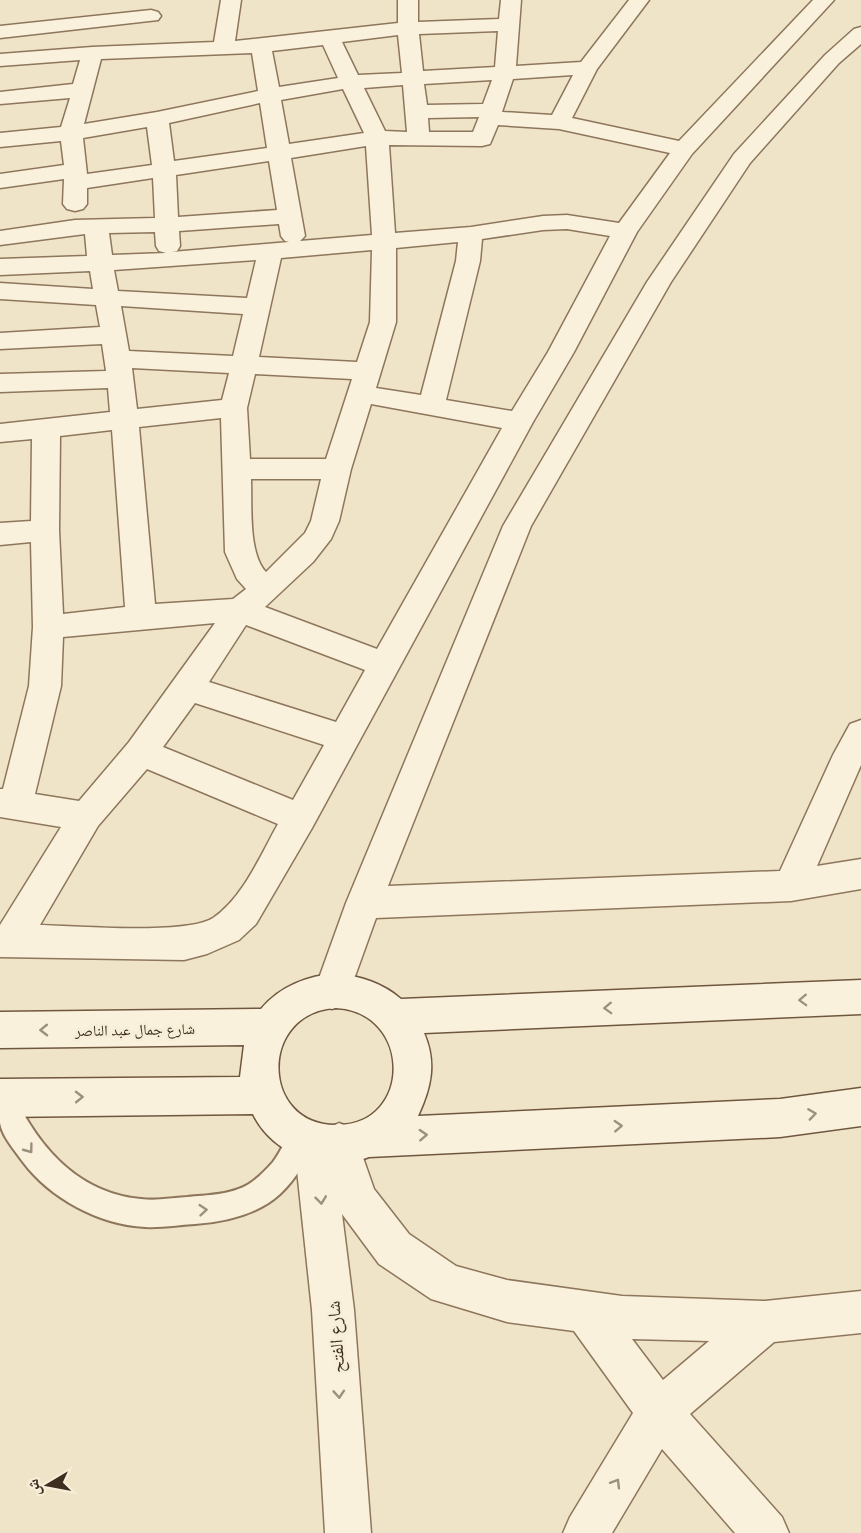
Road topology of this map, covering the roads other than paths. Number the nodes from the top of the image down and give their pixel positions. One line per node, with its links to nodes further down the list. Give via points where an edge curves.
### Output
1 (102, 0): 8 (street)
2 (231, 0): 14 (street)
3 (408, 0): 10 (street)
4 (511, 0): 9 (street)
5 (639, 0): 19 (street)
6 (824, 0): 34 (street)
7 (156, 8): 8 (street); 16 (street)
8 (98, 21): 11 (street)
9 (509, 25): 10 (street); 20 (street)
10 (408, 28): 13 (street); 21 (street)
11 (0, 32)
12 (861, 33): 83 (street, via 832,59 742,159 659,282 517,526)
13 (330, 38): 15 (street); 22 (street)
14 (224, 46): 15 (street); 16 (street)
15 (261, 46): 24 (street)
16 (144, 50): 17 (street)
17 (92, 53): 18 (street); 23 (street)
18 (0, 60)
19 (587, 68): 20 (street); 29 (street)
20 (505, 72): 21 (street); 27 (street)
21 (412, 78): 22 (street); 26 (street)
22 (350, 82): 24 (street); 31 (street)
23 (81, 90): 25 (street); 30 (street)
24 (269, 95): 28 (street); 35 (street)
25 (0, 98)
26 (415, 112): 27 (street); 32 (street)
27 (491, 114): 29 (street); 32 (street, via 482,139)
28 (157, 119): 30 (street); 36 (street)
29 (559, 122): 34 (street)
30 (71, 133): 33 (street); 37 (street)
31 (377, 138): 32 (street); 35 (street); 45 (street)
32 (419, 138)
33 (0, 140)
34 (684, 149): 42 (street)
35 (279, 153): 36 (street); 39 (street)
36 (164, 169): 37 (street); 40 (street)
37 (76, 176): 38 (street); 41 (street)
38 (0, 181)
39 (291, 216): 40 (street); 46 (street)
40 (166, 225): 41 (street); 48 (street)
41 (85, 227): 44 (street); 49 (street)
42 (626, 231): 43 (street, via 567,222); 62 (street)
43 (471, 234): 45 (street); 59 (street, via 468,261)
44 (0, 238)
45 (384, 241): 46 (street); 57 (street, via 383,322)
46 (295, 249): 47 (street)
47 (270, 252): 48 (street); 53 (street)
48 (170, 260): 49 (street)
49 (99, 264): 50 (street); 52 (street)
50 (0, 267)
51 (0, 291): 52 (street)
52 (109, 299): 53 (street); 55 (street)
53 (256, 308): 56 (street)
54 (0, 341): 55 (street)
55 (117, 357): 56 (street); 58 (street); 61 (street)
56 (244, 364): 57 (street); 60 (street)
57 (365, 382): 59 (street); 66 (street)
58 (0, 383)
59 (431, 407): 62 (street)
60 (234, 408): 61 (street); 65 (street)
61 (124, 420): 63 (street); 71 (street)
62 (519, 422): 73 (street)
63 (46, 428): 64 (street); 67 (street)
64 (0, 432)
65 (236, 469): 66 (street); 69 (street, via 242,563)
66 (337, 469): 69 (street, via 325,521 316,540)
67 (45, 530): 68 (street); 72 (street)
68 (0, 534)
69 (266, 590): 70 (street)
70 (240, 610): 71 (street); 73 (street); 74 (street)
71 (141, 616): 72 (street)
72 (48, 627): 78 (street, via 45,686)
73 (385, 665): 76 (street)
74 (188, 688): 76 (street); 77 (street)
75 (861, 733): 82 (street)
76 (345, 738): 80 (street)
77 (141, 752): 79 (street); 80 (street)
78 (8, 804): 79 (street)
79 (86, 816): 84 (street)
80 (300, 818): 84 (street, via 243,913 207,938 184,944)
81 (861, 874): 82 (street)
82 (791, 886): 83 (street)
83 (364, 903): 85 (street)
84 (6, 941)
85 (332, 992): 87 (street, via 356,994 378,1002); 88 (street, via 309,997 287,1009)
86 (861, 997): 87 (street, one-way to 87)
87 (396, 1017): 93 (street, via 409,1036 415,1059 412,1083 403,1106 386,1124)
88 (271, 1027): 89 (street, شارع جمال عبد الناصر, one-way to 89); 90 (street, via 260,1048 256,1072)
89 (0, 1030)
90 (260, 1095): 91 (street, one-way to 90); 93 (street, via 272,1116 290,1132)
91 (1, 1098): 93 (lane, one-way to 93, via 12,1124 45,1168 93,1200 140,1213 209,1210 240,1203 268,1188 290,1165)
92 (861, 1107): 93 (street, one-way to 92, via 780,1118)
93 (330, 1140): 94 (street, via 357,1200 394,1249 446,1284 507,1301); 98 (street, شارع الفتح, one-way to 98, via 333,1310)
94 (585, 1311): 96 (street, via 622,1317); 97 (street)
95 (861, 1312): 96 (street)
96 (765, 1322): 97 (street)
97 (659, 1412): 99 (street, one-way to 97); 100 (street)
98 (348, 1533)
99 (586, 1533)
100 (766, 1533)

